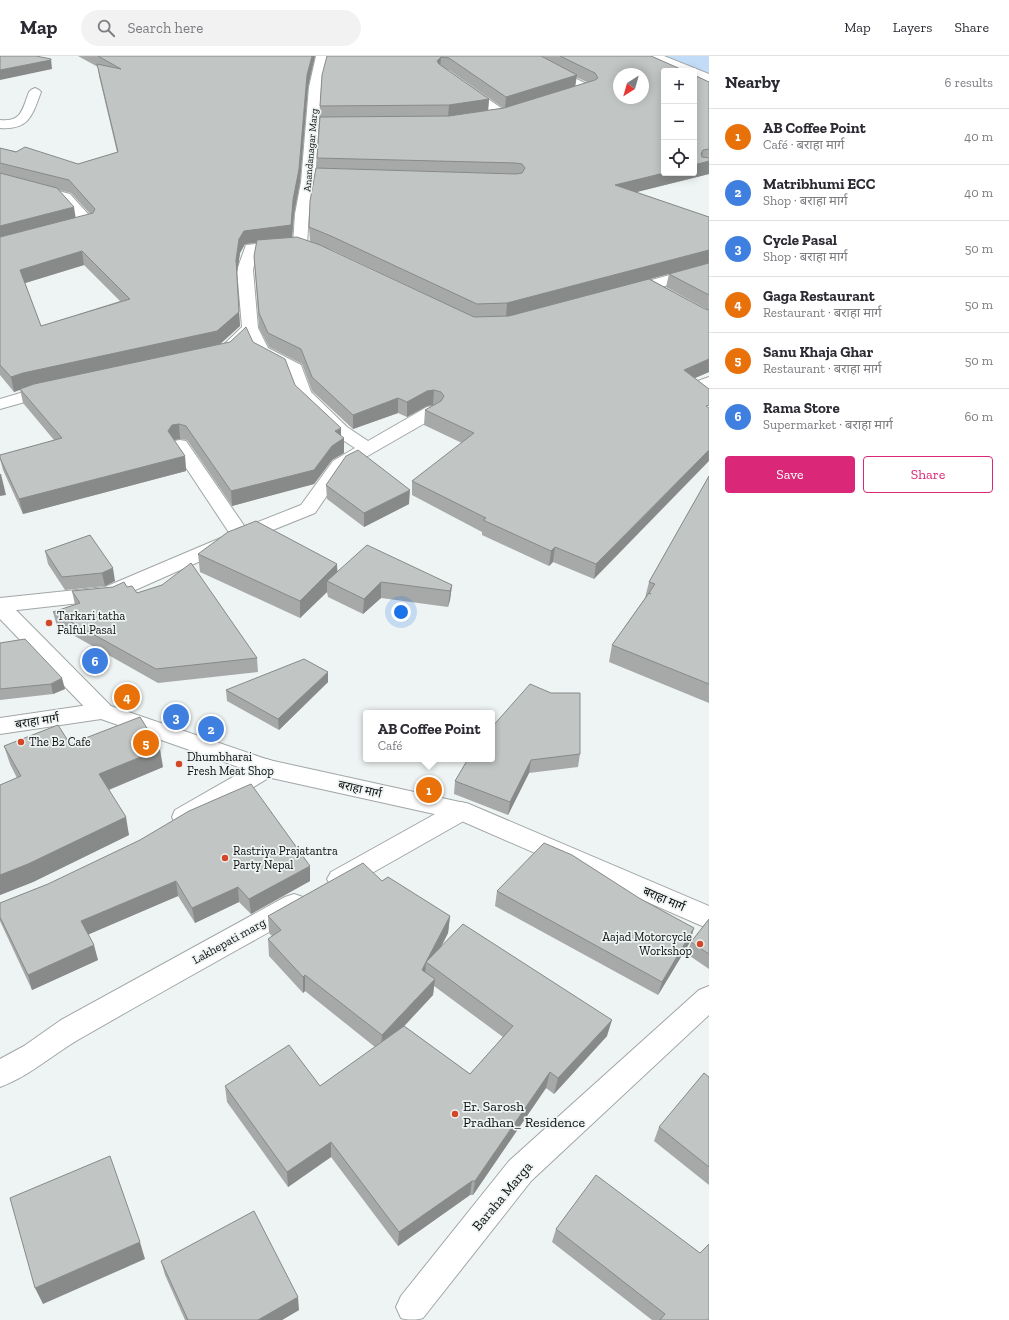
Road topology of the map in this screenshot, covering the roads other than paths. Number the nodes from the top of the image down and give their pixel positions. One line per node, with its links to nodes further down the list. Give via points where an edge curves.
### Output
1 (322, 56): 14 (street, Anandanagar Marg, via 315,87)
2 (654, 56): 4 (street)
3 (541, 64): 9 (lane, via 589,89)
4 (683, 68)
5 (697, 73): 6 (street)
6 (709, 78)
7 (458, 82): 11 (lane)
8 (35, 92): 13 (lane, via 23,120 16,124)
9 (560, 98)
10 (517, 110): 11 (lane)
11 (503, 115): 12 (lane)
12 (472, 119)
13 (0, 124)
14 (312, 124): 15 (lane); 16 (street, Anandanagar Marg)
15 (327, 124)
16 (309, 176): 17 (lane); 24 (street, Anandanagar Marg, via 302,214 306,246 251,248 245,270)
17 (324, 176)
18 (0, 180): 19 (street, via 64,197 89,223)
19 (59, 231)
20 (709, 269): 21 (street)
21 (648, 285): 22 (street); 23 (street)
22 (611, 295)
23 (669, 297)
24 (250, 328): 25 (street, via 225,351); 32 (street, via 261,351 295,369 303,394 341,431)
25 (210, 355)
26 (709, 382): 28 (street, via 701,386)
27 (63, 387): 29 (street, via 32,393)
28 (709, 391)
29 (0, 404)
30 (432, 411): 32 (street)
31 (180, 445): 33 (street)
32 (368, 449): 33 (street, via 339,465 308,509)
33 (241, 536): 34 (street, via 108,594)
34 (0, 606): 35 (street)
35 (102, 711): 36 (street, बराहा मार्ग); 37 (street, बराहा मार्ग)
36 (0, 726)
37 (267, 768): 38 (street, बराहा मार्ग); 39 (street)
38 (461, 812): 40 (street, बराहा मार्ग); 42 (street, Lakhepati marg, via 71,1029)
39 (167, 827)
40 (709, 918)
41 (709, 998): 43 (street, Baraha Marga, via 520,1171)
42 (0, 1074)
43 (412, 1307)

